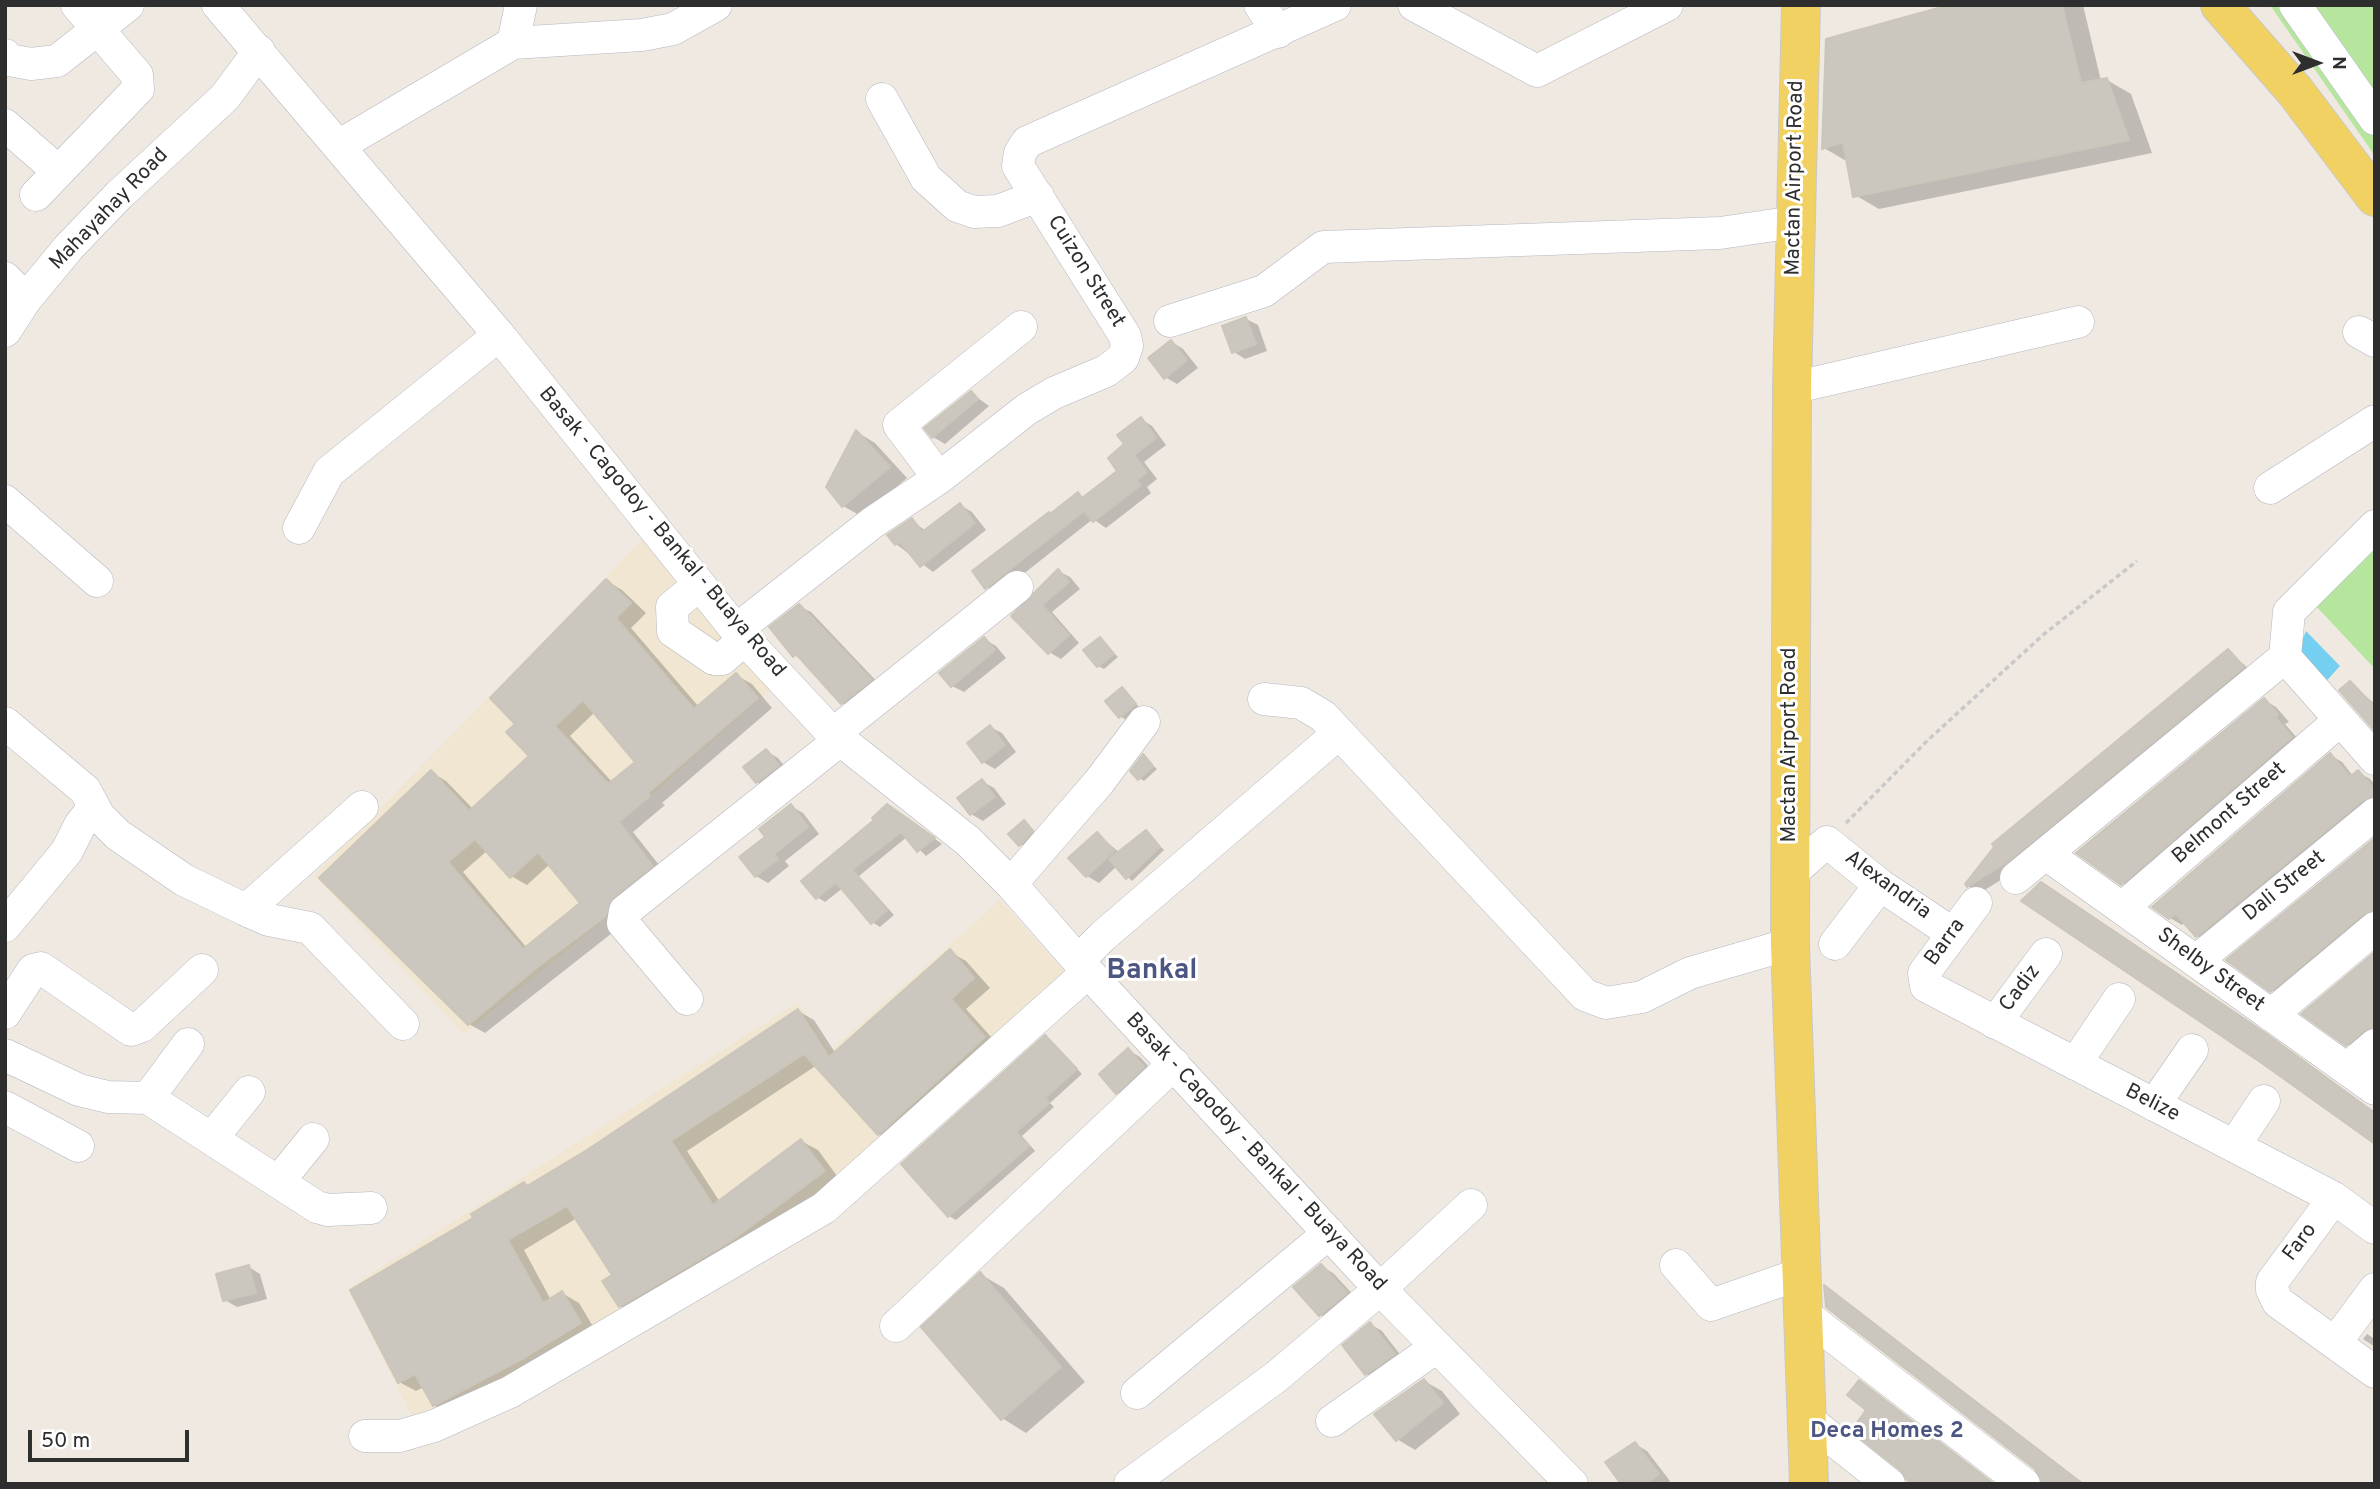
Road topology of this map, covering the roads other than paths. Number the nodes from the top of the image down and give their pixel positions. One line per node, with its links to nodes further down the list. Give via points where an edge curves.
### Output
1 (77, 5): 13 (street)
2 (128, 5): 13 (street)
3 (218, 5): 16 (street, Basak - Cagodoy - Bankal - Buaya Road)
4 (521, 5): 15 (street)
5 (716, 5): 15 (street, via 673,29 642,35)
6 (1260, 5): 14 (street)
7 (1335, 5): 14 (street, Cuizon Street)
8 (1414, 5): 9 (street, via 1537,71)
9 (1667, 5)
10 (2220, 5): 27 (main road, via 2295,91)
11 (2295, 5): 21 (street)
12 (1804, 7): 28 (main road, Mactan Airport Road)
13 (97, 30): 17 (street, via 57,61); 24 (street, via 137,75 138,89)
14 (1278, 32): 26 (street, Cuizon Street, via 1027,142 1018,166)
15 (513, 43): 23 (street)
16 (259, 51): 18 (street, Basak - Cagodoy - Bankal - Buaya Road); 19 (street, Mahayahay Road)
17 (7, 62)
18 (285, 82): 19 (street, Mahayahay Road); 23 (street, Basak - Cagodoy - Bankal - Buaya Road)
19 (225, 97): 29 (street, Mahayahay Road)
20 (882, 99): 26 (street, via 926,178 957,206 974,212 998,211)
21 (2375, 119)
22 (5, 125): 24 (street)
23 (340, 145): 34 (street, Basak - Cagodoy - Bankal - Buaya Road)
24 (58, 171): 25 (street)
25 (36, 195)
26 (1038, 196): 37 (street, Cuizon Street, via 1125,336 1123,358 1106,371 1027,409)
27 (2375, 197)
28 (1795, 222): 30 (street, via 1720,233 1323,247 1264,291); 35 (main road, Mactan Airport Road)
29 (16, 288): 33 (street, Mahayahay Road)
30 (1170, 321)
31 (2078, 322): 35 (street)
32 (1021, 327): 37 (street, via 899,425)
33 (5, 331)
34 (499, 335): 41 (street, via 329,472); 43 (street, Basak - Cagodoy - Bankal - Buaya Road)
35 (1792, 388): 58 (main road, Mactan Airport Road)
36 (2375, 421): 38 (street)
37 (939, 478): 45 (street, Cuizon Street, via 872,523)
38 (2270, 488)
39 (5, 501): 42 (street)
40 (2375, 526): 46 (street, via 2289,612)
41 (299, 528)
42 (97, 581)
43 (699, 585): 45 (street, Basak - Cagodoy - Bankal - Buaya Road); 45 (street, Cuizon Street, via 672,607 673,631 714,659 722,659)
44 (1017, 587): 52 (street)
45 (741, 634): 52 (street, Basak - Cagodoy - Bankal - Buaya Road)
46 (2285, 657): 48 (street); 57 (street)
47 (1264, 698): 51 (street, via 1301,704 1323,716)
48 (2339, 721): 53 (street); 63 (street, Belmont Street)
49 (1144, 722): 60 (street, via 1103,785)
50 (5, 723): 54 (street, via 85,790)
51 (1339, 733): 68 (street, via 1585,995 1606,1003 1643,997 1690,973); 72 (street, via 1103,936)
52 (836, 737): 60 (street, Basak - Cagodoy - Bankal - Buaya Road, via 968,841); 75 (street, via 625,911 623,923)
53 (2375, 758)
54 (94, 807): 64 (street, via 118,835 184,880); 65 (street, via 67,851)
55 (362, 807): 64 (street)
56 (2375, 814): 71 (street, Dali Street)
57 (2046, 853): 59 (street); 63 (street, Shelby Street)
58 (1790, 874): 61 (street, Alexandria, via 1827,842); 68 (main road, Mactan Airport Road)
59 (2016, 878)
60 (1011, 884): 72 (street, Basak - Cagodoy - Bankal - Buaya Road)
61 (1880, 885): 67 (street, Alexandria); 69 (street)
62 (1976, 903): 67 (street, Barra)
63 (2122, 908): 71 (street, Shelby Street)
64 (246, 911): 80 (street, via 310,928)
65 (5, 926)
66 (2375, 928): 78 (street)
67 (1952, 933): 74 (street, Barra, via 1924,973)
68 (1790, 944): 105 (main road, Mactan Airport Road)
69 (1835, 944)
70 (2046, 954): 79 (street, Cadiz)
71 (2196, 961): 78 (street, Shelby Street)
72 (1083, 967): 85 (street, Basak - Cagodoy - Bankal - Buaya Road); 116 (street, via 824,1208 510,1392 434,1426 400,1436)
73 (202, 970): 77 (street, via 142,1027 131,1030 41,968 33,970)
74 (1926, 986): 79 (street, Belize)
75 (687, 999)
76 (2119, 999): 86 (street)
77 (5, 1013)
78 (2271, 1015): 87 (street, Shelby Street)
79 (1995, 1023): 86 (street, Belize)
80 (403, 1024)
81 (188, 1044): 90 (street)
82 (2375, 1045): 87 (street)
83 (2192, 1050): 92 (street)
84 (5, 1055): 90 (street, via 79,1090 108,1097)
85 (1174, 1064): 103 (street, Basak - Cagodoy - Bankal - Buaya Road); 109 (street)
86 (2075, 1065): 92 (street, Belize)
87 (2347, 1069): 88 (street, Shelby Street)
88 (2375, 1089)
89 (249, 1092): 94 (street)
90 (148, 1098): 94 (street)
91 (2264, 1101): 97 (street)
92 (2154, 1105): 97 (street, Belize)
93 (5, 1107): 96 (street)
94 (212, 1138): 98 (street)
95 (313, 1139): 98 (street)
96 (78, 1146)
97 (2234, 1146): 99 (street, Belize)
98 (278, 1182): 101 (street, via 317,1207)
99 (2334, 1198): 102 (street, Belize); 110 (street, Faro, via 2272,1282 2272,1290 2278,1302)
100 (1471, 1205): 106 (street)
101 (371, 1208)
102 (2375, 1228)
103 (1329, 1233): 106 (street, Basak - Cagodoy - Bankal - Buaya Road); 113 (street)
104 (1676, 1265): 105 (street, via 1711,1305)
105 (1803, 1273): 108 (main road, Mactan Airport Road)
106 (1380, 1289): 111 (street, Basak - Cagodoy - Bankal - Buaya Road); 118 (street, via 1276,1377)
107 (2375, 1289): 110 (street)
108 (1804, 1314): 114 (main road, Mactan Airport Road); 121 (street)
109 (896, 1326)
110 (2335, 1342): 112 (street)
111 (1435, 1348): 115 (street); 117 (street, Basak - Cagodoy - Bankal - Buaya Road)
112 (2375, 1372)
113 (1137, 1393)
114 (1807, 1419): 119 (main road, Mactan Airport Road); 120 (street)
115 (1332, 1421)
116 (365, 1436)
117 (1558, 1479)
118 (1130, 1484)
119 (1809, 1484)
120 (1888, 1484)
121 (2024, 1484)

